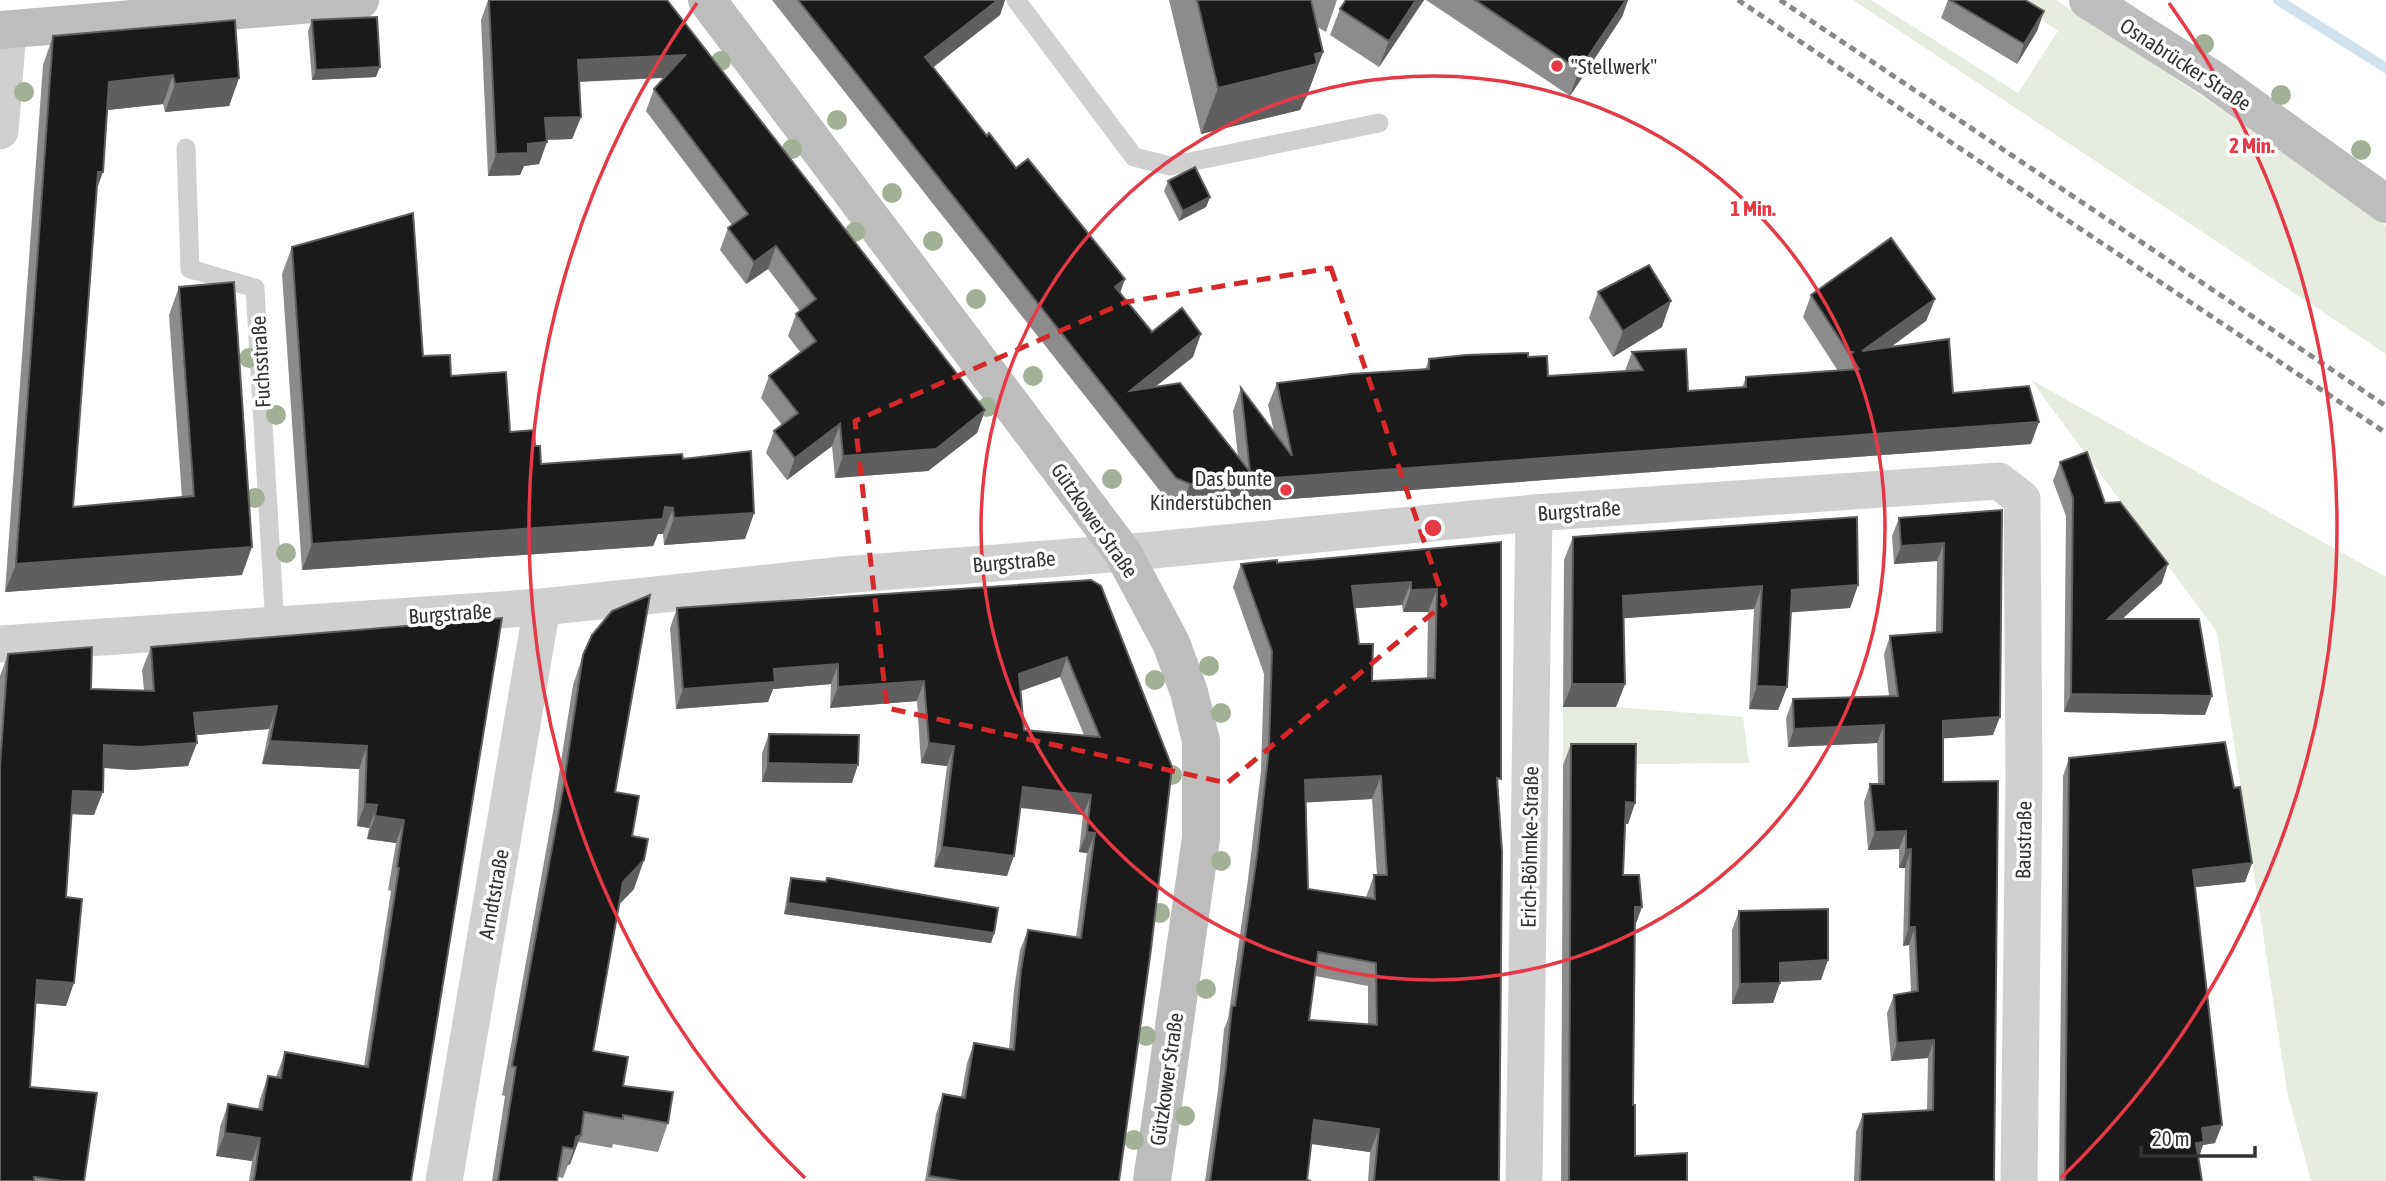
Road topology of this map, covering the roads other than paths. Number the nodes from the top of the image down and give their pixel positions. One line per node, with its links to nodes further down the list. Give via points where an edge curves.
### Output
1 (360, 0): 5 (street)
2 (707, 0): 12 (street, Gützkower Straße)
3 (1016, 0): 6 (lane, via 1134,158 1170,166)
4 (2088, 0): 9 (street, Osnabrücker Straße, via 2214,80)
5 (4, 30): 7 (street)
6 (1379, 123)
7 (0, 131)
8 (186, 148): 14 (lane, Fuchsstraße, via 190,269 256,288)
9 (2386, 204)
10 (2022, 499): 11 (street, Burgstraße, via 1999,481); 19 (street, Baustraße)
11 (1534, 513): 12 (street, Burgstraße); 18 (street, Erich-Böhmke-Straße)
12 (1123, 552): 13 (street, Burgstraße, via 842,575); 17 (street, Gützkower Straße, via 1171,643 1201,741 1201,838)
13 (542, 607): 14 (street, Burgstraße); 16 (street, Arndtstraße)
14 (275, 626): 15 (street, Burgstraße)
15 (0, 644)
16 (444, 1181)
17 (1152, 1181)
18 (1524, 1181)
19 (2019, 1181)

